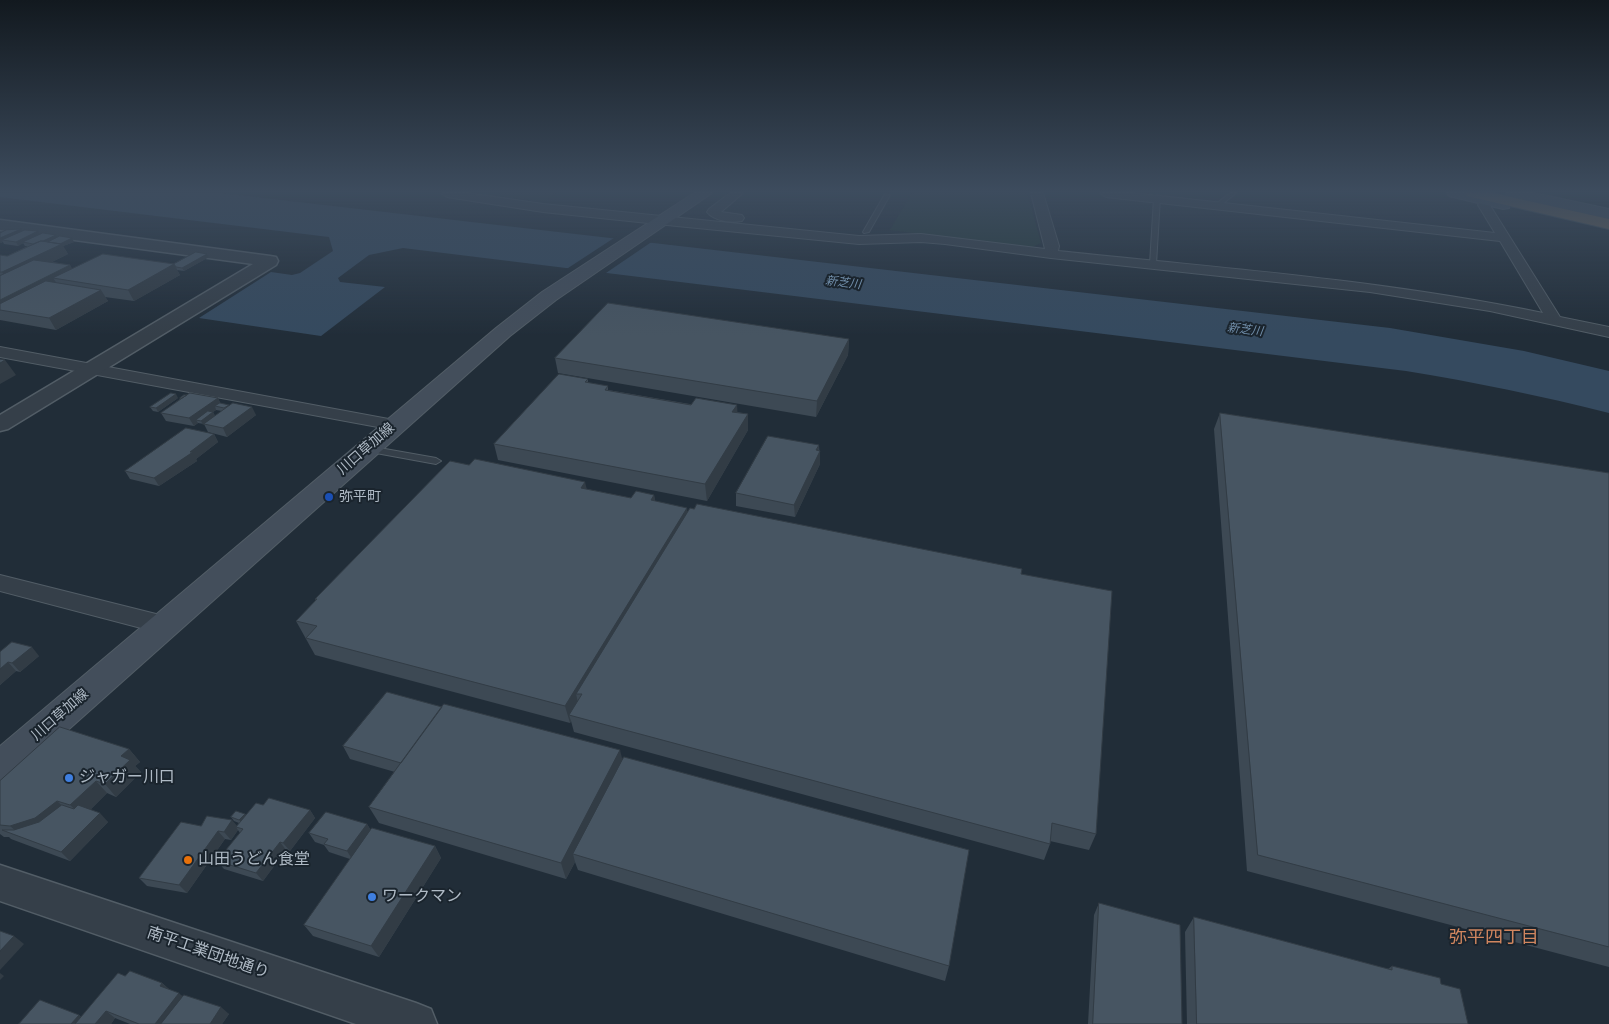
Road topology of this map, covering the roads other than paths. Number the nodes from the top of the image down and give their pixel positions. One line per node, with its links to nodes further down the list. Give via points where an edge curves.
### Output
1 (103, 241): 12 (street, via 270,261)
2 (632, 241): 14 (main road, 川口草加線, via 503,332)
3 (951, 241): 7 (street)
4 (1051, 241): 7 (street)
5 (1153, 241): 8 (lane)
6 (1506, 241): 9 (street)
7 (1052, 254): 8 (street)
8 (1153, 264): 9 (street, via 1417,294)
9 (1555, 320): 10 (street)
10 (1609, 332)
11 (0, 352): 12 (street)
12 (91, 370): 13 (street); 14 (street)
13 (0, 424)
14 (394, 425): 15 (main road, 川口草加線)
15 (367, 448): 16 (lane); 18 (main road, 川口草加線)
16 (436, 461)
17 (0, 583): 18 (street)
18 (164, 625): 19 (main road, 川口草加線)
19 (0, 768)
20 (0, 883): 21 (street, 南平工業団地通り)
21 (364, 1016): 22 (street, 南平工業団地通り)
22 (416, 1024)

